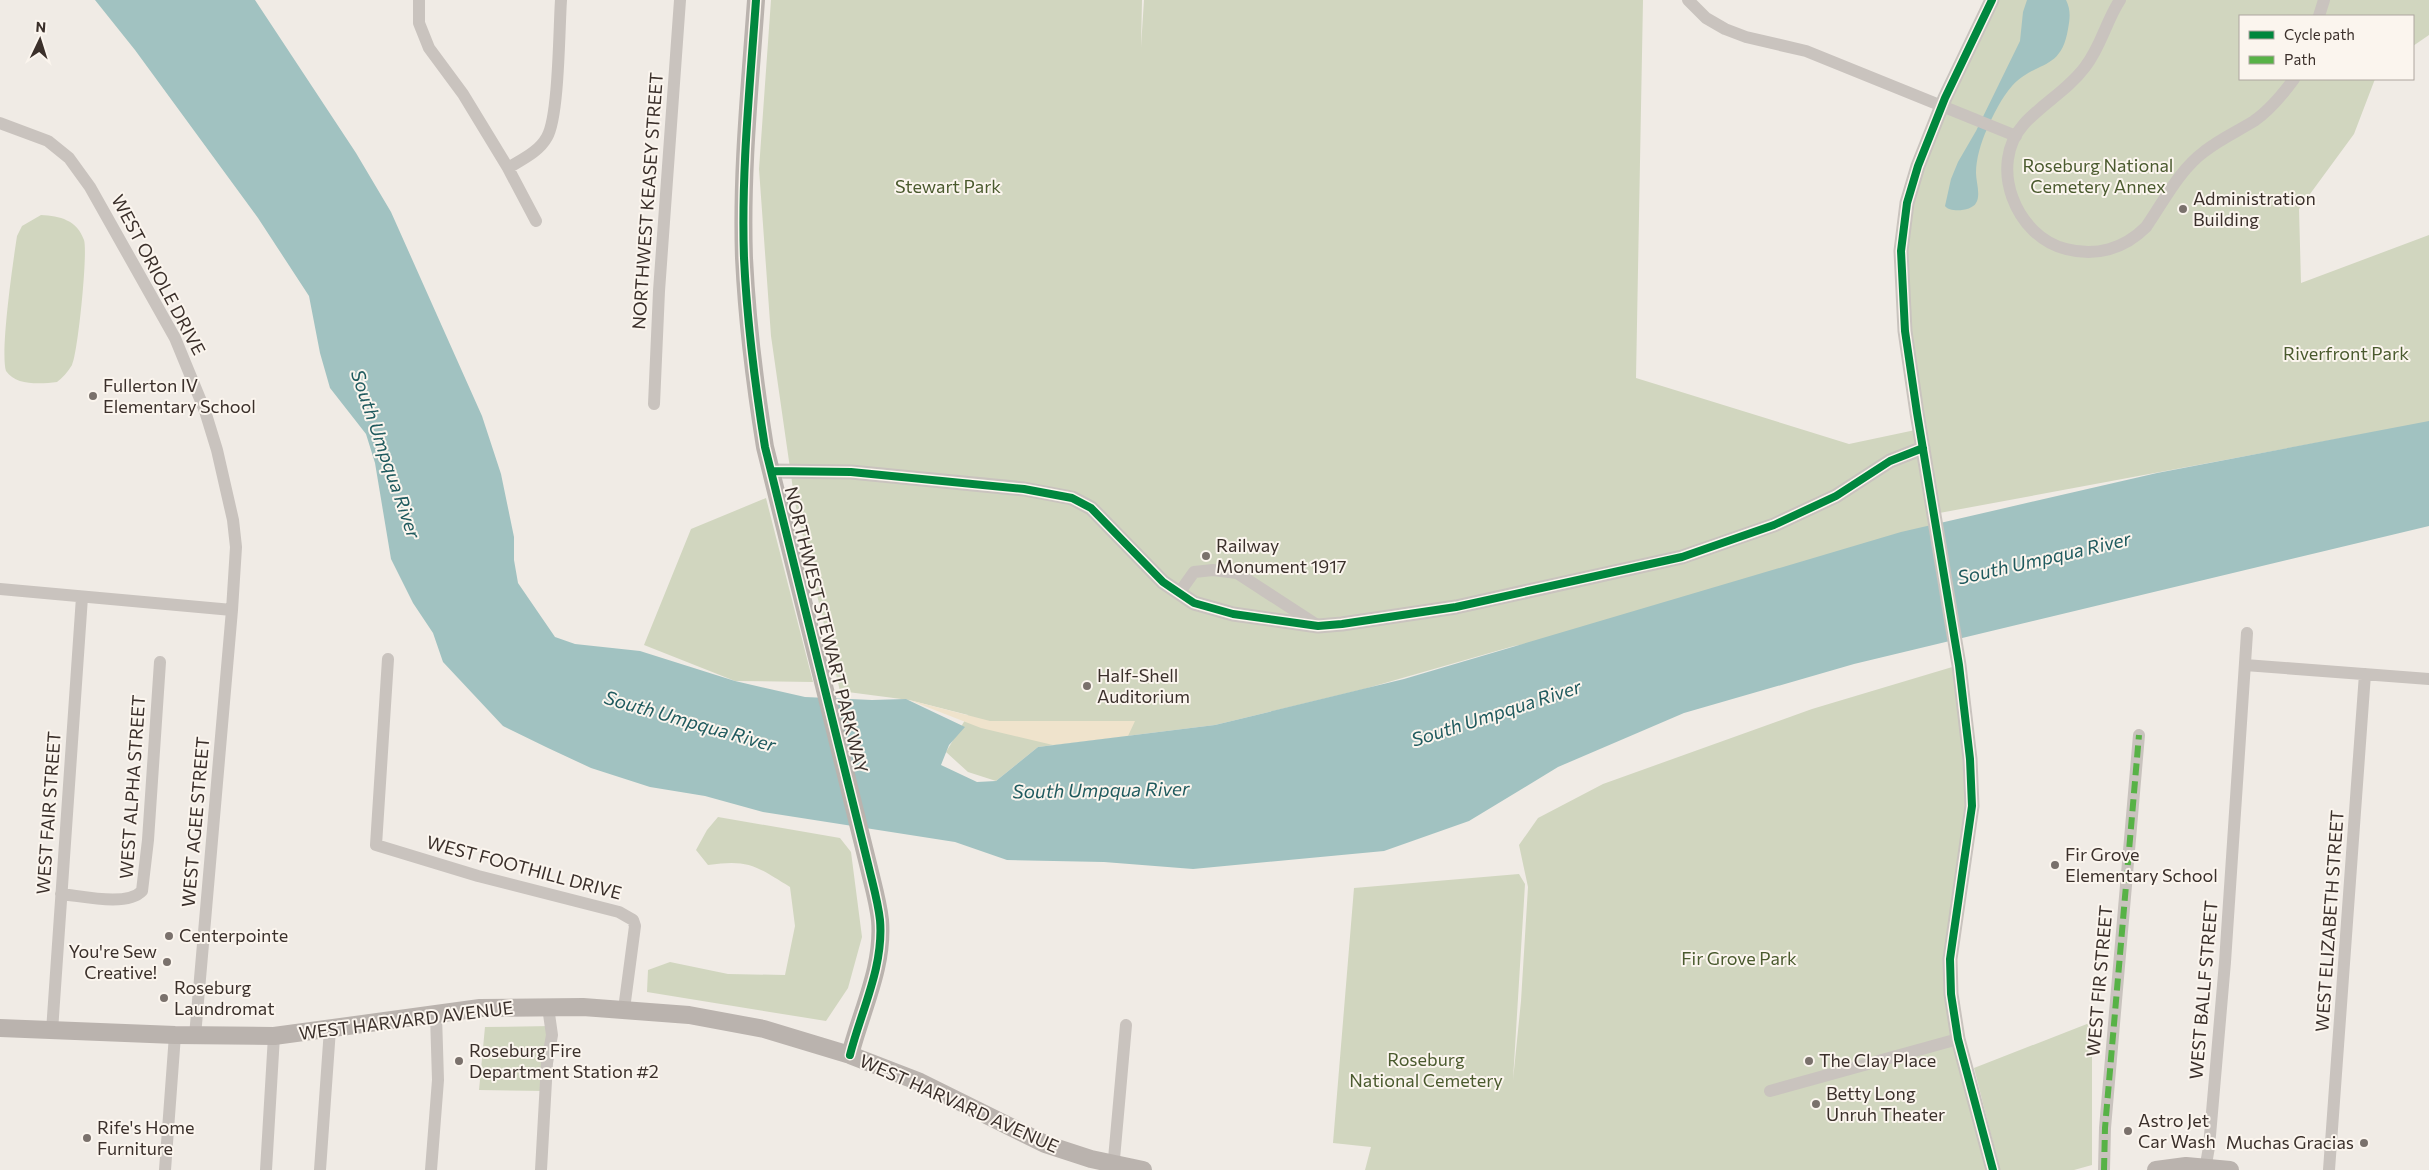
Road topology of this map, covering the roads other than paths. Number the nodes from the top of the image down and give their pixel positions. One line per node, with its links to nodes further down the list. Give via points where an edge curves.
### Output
1 (419, 0): 14 (street, via 419,23 429,48 463,94)
2 (561, 0): 14 (street, via 553,114 548,136 536,149)
3 (680, 0): 16 (street, NORTHWEST KEASEY STREET)
4 (756, 0): 18 (main road, NORTHWEST STEWART PARKWAY, via 746,148 744,259 758,400)
5 (1688, 0): 11 (street, via 1706,18 1725,30 1806,51)
6 (1992, 0): 11 (street)
7 (2120, 0): 13 (street, via 2084,69 2024,124)
8 (2324, 0): 9 (street)
9 (2319, 15)
10 (2293, 80): 13 (street, via 2256,119 2204,151 2192,163 2140,234 2098,252 2083,253 2062,248 2034,232 2023,221 2011,195 2009,182 2008,165)
11 (1942, 105): 13 (street); 17 (street, via 1907,203 1901,251 1905,331)
12 (0, 123): 22 (street, WEST ORIOLE DRIVE, via 48,141 70,158 90,187 175,338 205,411 233,520 236,547)
13 (2016, 136)
14 (508, 168): 15 (street)
15 (536, 221)
16 (654, 404)
17 (1923, 448): 23 (street, via 1890,461 1836,496 1774,525 1682,557 1456,607); 42 (street, via 1968,733 1972,806 1950,959 1951,994)
18 (771, 471): 20 (street, via 851,472 1024,489 1072,498 1091,508 1163,582); 43 (main road, NORTHWEST STEWART PARKWAY, via 878,906 880,938 875,973)
19 (0, 589): 21 (street)
20 (1179, 593): 23 (street, via 1208,608); 23 (street, via 1194,572 1237,573)
21 (82, 597): 22 (street); 31 (street, WEST FAIR STREET)
22 (232, 610): 40 (street, WEST AGEE STREET)
23 (1318, 626)
24 (2247, 633): 27 (street, WEST BALLF STREET)
25 (388, 659): 33 (street, WEST FOOTHILL DRIVE, via 376,845 628,916 635,926)
26 (160, 662): 31 (street, WEST ALPHA STREET, via 142,891 137,897 123,900)
27 (2245, 664): 28 (street); 46 (street, WEST BALLF STREET, via 2225,962)
28 (2365, 674): 29 (street); 57 (street, WEST ELIZABETH STREET)
29 (2429, 679)
30 (2139, 735): 54 (street, WEST FIR STREET)
31 (61, 894): 38 (street, WEST FAIR STREET)
32 (548, 1007): 33 (main road, WEST HARVARD AVENUE); 34 (main road, WEST HARVARD AVENUE, via 480,1008); 51 (street, via 552,1035 547,1063)
33 (624, 1009): 43 (main road, WEST HARVARD AVENUE, via 736,1023)
34 (436, 1015): 37 (main road, WEST HARVARD AVENUE); 50 (street, via 438,1080)
35 (1126, 1025): 45 (street)
36 (0, 1028): 38 (main road, WEST HARVARD AVENUE)
37 (330, 1029): 41 (main road, WEST HARVARD AVENUE); 49 (street)
38 (52, 1030): 39 (main road, WEST HARVARD AVENUE)
39 (175, 1036): 40 (main road, WEST HARVARD AVENUE); 47 (street)
40 (195, 1036): 41 (main road, WEST HARVARD AVENUE)
41 (274, 1036): 48 (street)
42 (1958, 1038): 44 (street); 53 (street)
43 (850, 1055): 45 (main road, WEST HARVARD AVENUE, via 920,1082 1045,1144)
44 (1770, 1091)
45 (1113, 1167): 52 (main road, WEST HARVARD AVENUE)
46 (2205, 1168): 55 (main road, via 2186,1166); 56 (main road)
47 (165, 1170)
48 (266, 1170)
49 (320, 1170)
50 (432, 1170)
51 (541, 1170)
52 (1143, 1170)
53 (1993, 1170)
54 (2104, 1170)
55 (2156, 1170)
56 (2230, 1170)
57 (2329, 1170)

